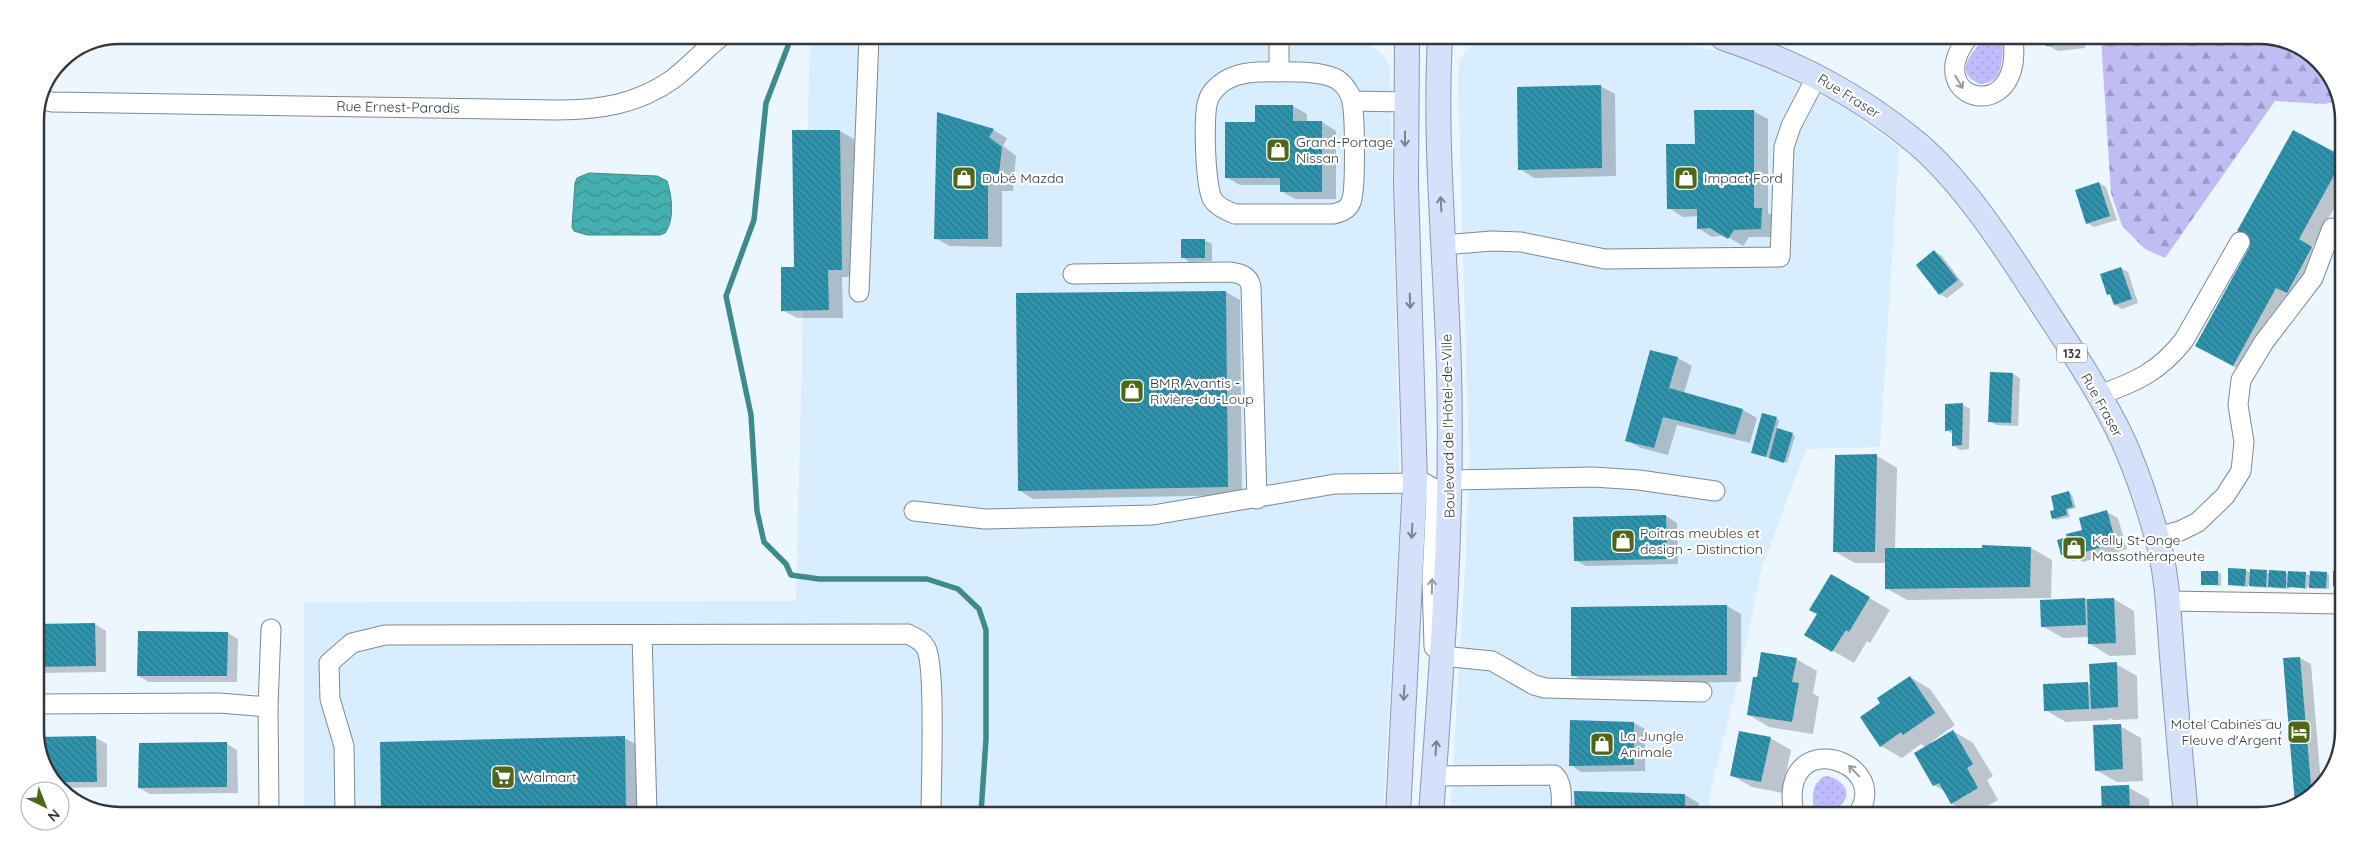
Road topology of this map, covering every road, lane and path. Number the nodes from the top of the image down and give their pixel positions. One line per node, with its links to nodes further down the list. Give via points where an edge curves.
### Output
1 (712, 44): 12 (street, Rue Ernest-Paradis, via 660,88 604,108)
2 (869, 44): 18 (street)
3 (1279, 44): 9 (street)
4 (1408, 44): 13 (main road)
5 (1440, 44): 16 (main road, Boulevard de l'Hôtel-de-Ville, one-way to 5, via 1439,174)
6 (1739, 44): 10 (main road, Rue Fraser / 132)
7 (1963, 44): 8 (street, one-way to 8, via 1956,52 1955,76 1961,88 1979,97 1989,96 2005,85 2010,74)
8 (2013, 44)
9 (1280, 72): 11 (street, via 1337,79 1346,87); 11 (street, via 1240,73 1215,88 1208,101 1206,180 1212,199 1235,214 1333,214 1345,211 1351,203 1354,188)
10 (1817, 76): 16 (street, via 1784,146 1780,257 1611,260 1513,241); 19 (main road, Rue Fraser / 132, via 1890,122 1920,146 1949,176 1999,239)
11 (1352, 101): 13 (street)
12 (46, 102)
13 (1405, 102): 21 (main road, one-way to 21)
14 (2332, 228): 25 (street, via 2313,278 2264,342 2241,380 2238,406 2244,442 2241,471 2225,496 2198,522)
15 (2240, 242): 19 (street, via 2173,354 2137,381)
16 (1443, 245): 20 (main road, Boulevard de l'Hôtel-de-Ville)
17 (1073, 274): 23 (street, via 1229,272 1247,277 1251,287)
18 (860, 292)
19 (2098, 395): 25 (main road, Rue Fraser / 132, via 2135,469)
20 (1450, 480): 22 (street, via 1593,477); 30 (main road, Boulevard de l'Hôtel-de-Ville)
21 (1415, 482): 23 (street, via 1335,484); 33 (street, one-way to 21, via 1432,614 1435,492 1430,485); 42 (main road, one-way to 42)
22 (1715, 491)
23 (1257, 499): 24 (street, via 1153,515 985,520)
24 (914, 511)
25 (2156, 537): 26 (main road, Rue Fraser / 132)
26 (2168, 601): 27 (street); 36 (main road, Rue Fraser / 132)
27 (2335, 604)
28 (271, 629): 34 (street)
29 (642, 635): 39 (street, via 385,634 352,643 329,663 330,699 344,746); 40 (street); 41 (street, via 908,634 919,639 927,649 931,680)
30 (1442, 656): 31 (street, via 1492,661 1545,688); 33 (main road, Boulevard de l'Hôtel-de-Ville)
31 (1702, 692)
32 (44, 704): 34 (street, via 218,703)
33 (1439, 705): 37 (main road, Boulevard de l'Hôtel-de-Ville, one-way to 33)
34 (268, 707): 38 (street)
35 (2272, 730): 36 (street)
36 (2178, 733): 47 (main road, Rue Fraser / 132)
37 (1434, 776): 43 (main road, Boulevard de l'Hôtel-de-Ville); 44 (street, via 1554,775 1561,786)
38 (269, 807)
39 (345, 807)
40 (647, 807)
41 (931, 807)
42 (1398, 807)
43 (1432, 807)
44 (1561, 807)
45 (1793, 807): 46 (street, one-way to 45, via 1864,788 1860,777 1843,762 1831,758 1818,759 1798,773 1792,784)
46 (1861, 807)
47 (2185, 807)

